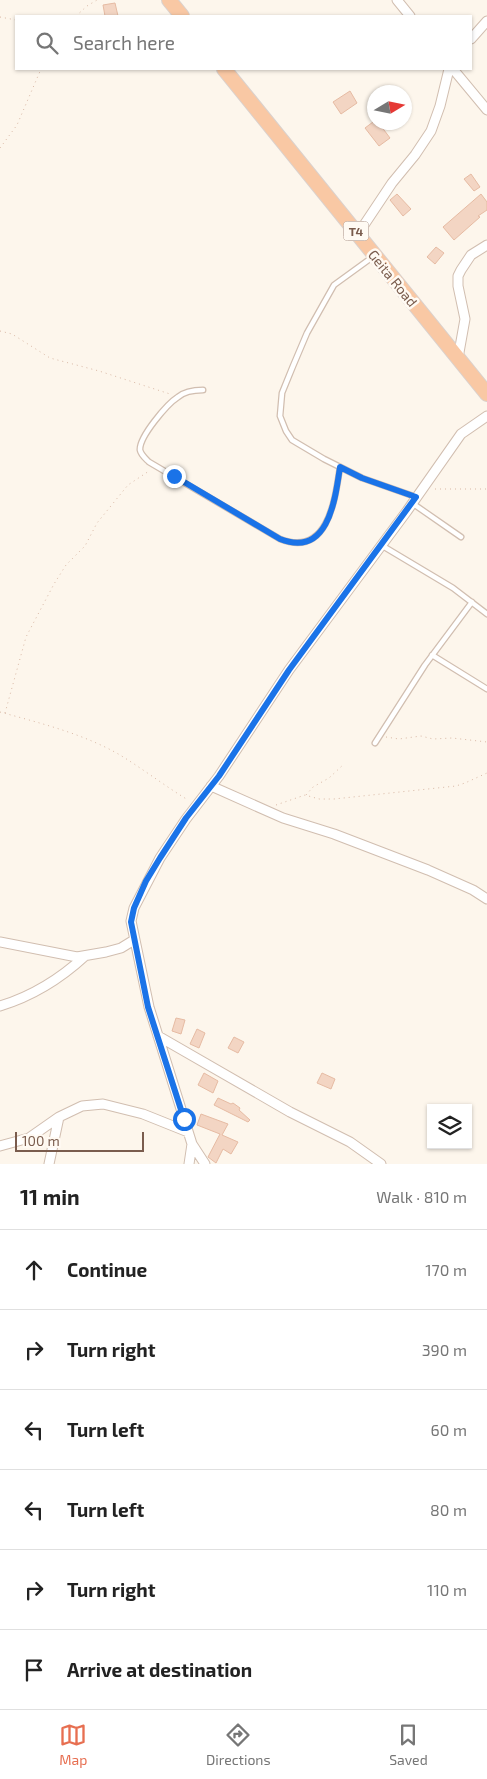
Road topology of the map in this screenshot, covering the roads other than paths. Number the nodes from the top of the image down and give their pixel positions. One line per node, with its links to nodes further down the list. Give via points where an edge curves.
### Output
1 (169, 0): 3 (highway)
2 (397, 0): 4 (street)
3 (181, 15)
4 (409, 15)
5 (487, 22): 6 (street)
6 (472, 38)
7 (225, 70): 11 (highway, Geita Road / T4)
8 (449, 70): 11 (street, via 431,131)
9 (454, 70): 10 (street)
10 (487, 110)
11 (358, 234): 13 (highway, Geita Road / T4)
12 (487, 245): 14 (street, via 472,255 458,276 466,319)
13 (375, 256): 14 (highway, Geita Road / T4); 18 (lane, via 334,285 307,333 282,393 280,416 292,440)
14 (458, 358): 16 (highway, Geita Road / T4)
15 (203, 390): 18 (lane, via 192,390 178,396 148,430 140,447 141,453 156,466 280,539 292,544 304,543 326,523 334,502)
16 (487, 394)
17 (487, 416): 19 (street, via 461,434)
18 (340, 467): 19 (lane)
19 (414, 500): 20 (lane); 21 (street)
20 (461, 537)
21 (381, 545): 22 (lane); 27 (street, via 289,670)
22 (472, 602): 23 (lane); 24 (lane)
23 (487, 614)
24 (432, 656): 25 (lane); 26 (lane)
25 (487, 689)
26 (375, 743)
27 (211, 786): 28 (street, via 260,809 401,859); 29 (street, via 160,858 134,908 131,922)
28 (487, 898)
29 (134, 940): 31 (street, via 121,948); 33 (street, via 148,1007)
30 (0, 942): 31 (street)
31 (85, 956): 32 (street, via 43,988)
32 (0, 1006)
33 (158, 1036): 35 (street); 41 (street, via 290,1112 350,1142)
34 (59, 1117): 35 (street, via 82,1106 103,1104 143,1114); 37 (street, via 29,1138); 38 (street)
35 (188, 1132): 36 (street)
36 (192, 1144): 39 (street); 40 (street)
37 (0, 1146)
38 (49, 1164)
39 (189, 1164)
40 (206, 1164)
41 (381, 1164)

